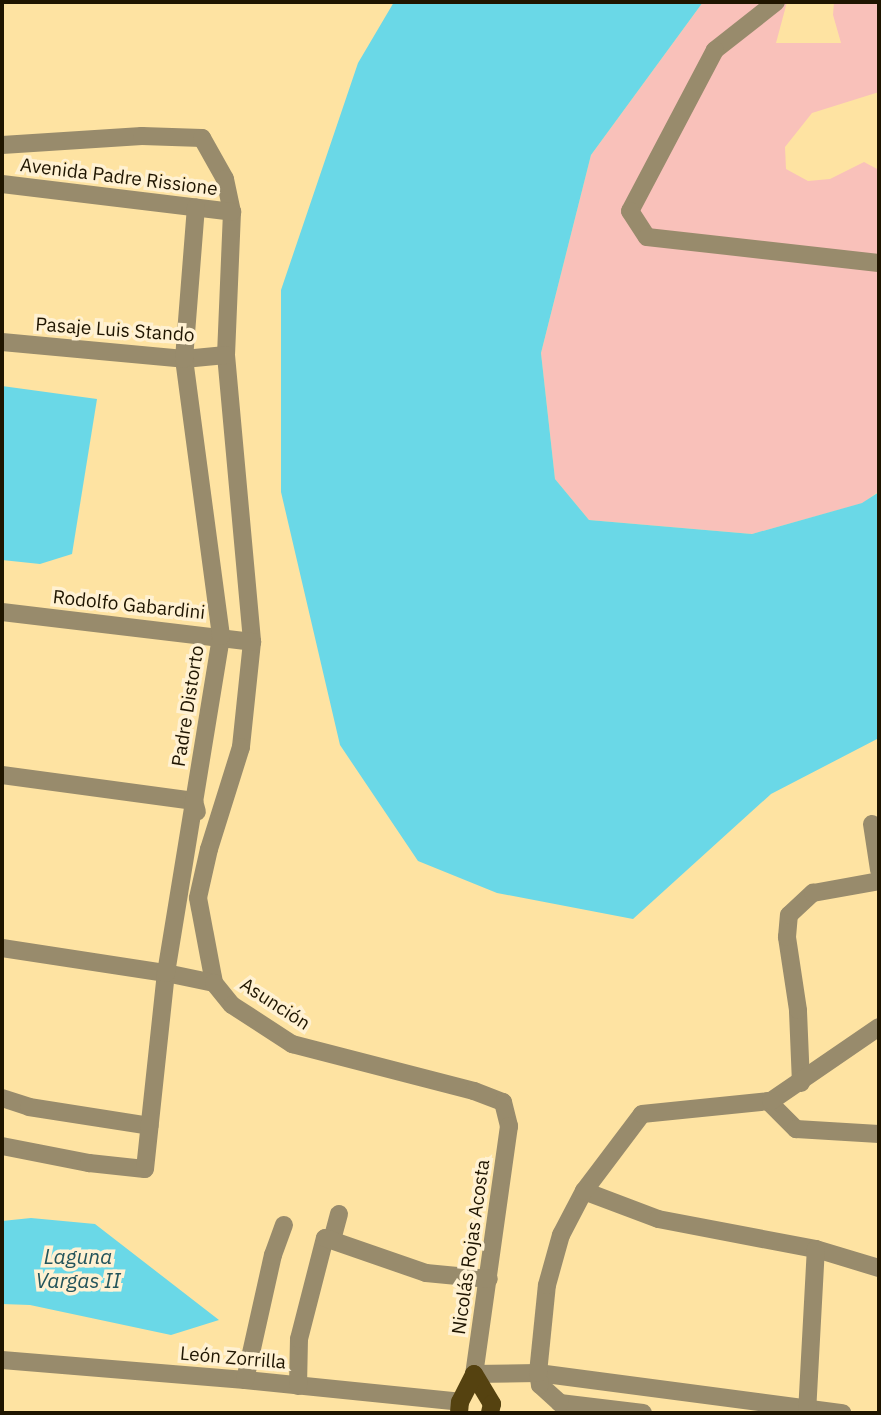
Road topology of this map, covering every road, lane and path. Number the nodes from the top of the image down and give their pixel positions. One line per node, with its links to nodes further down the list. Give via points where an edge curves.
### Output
1 (776, 2): 6 (street, via 716,50 630,211 648,237)
2 (2, 145): 5 (street, Avenida Padre Rissione, via 142,136 202,138 225,179)
3 (2, 184): 4 (street, Avenida Padre Rissione)
4 (196, 207): 5 (street, Avenida Padre Rissione); 9 (street, Padre Distorto)
5 (232, 212): 8 (street)
6 (879, 263)
7 (2, 342): 9 (street, Pasaje Luis Stando)
8 (226, 355): 9 (street, Pasaje Luis Stando); 12 (street)
9 (184, 359): 11 (street, Padre Distorto)
10 (2, 612): 11 (street, Rodolfo Gabardini)
11 (221, 636): 12 (street, Rodolfo Gabardini); 14 (street, Padre Distorto)
12 (252, 642): 16 (street, via 241,747)
13 (2, 775): 14 (street)
14 (194, 801): 16 (street); 20 (street, Padre Distorto)
15 (872, 824): 17 (street)
16 (209, 849): 21 (street, via 198,898)
17 (879, 870)
18 (879, 881): 23 (street, via 813,893 789,915)
19 (2, 948): 20 (street, Asunción)
20 (166, 973): 21 (street, Asunción); 26 (street, Padre Distorto)
21 (214, 984): 27 (street, Asunción, via 232,1005 292,1044 474,1091 503,1102)
22 (879, 1027): 23 (street)
23 (801, 1083): 25 (street)
24 (2, 1098): 26 (street, via 29,1107)
25 (768, 1101): 28 (street, via 796,1129); 30 (street, via 642,1114)
26 (150, 1126): 29 (street, Padre Distorto, via 145,1169)
27 (509, 1126): 36 (street, Nicolás Rojas Acosta)
28 (879, 1134)
29 (2, 1146)
30 (584, 1191): 34 (street, via 657,1219); 38 (street, via 561,1235 547,1285)
31 (339, 1214): 33 (street)
32 (284, 1225): 40 (street)
33 (332, 1240): 36 (street, via 426,1273); 41 (street, via 324,1238 299,1339)
34 (816, 1250): 35 (street); 44 (street)
35 (879, 1268)
36 (489, 1279): 39 (street, Nicolás Rojas Acosta)
37 (2, 1360): 40 (street, León Zorrilla)
38 (538, 1373): 39 (street); 42 (street); 46 (street, via 540,1385 560,1403)
39 (474, 1374): 43 (main road); 45 (main road, via 492,1404)
40 (245, 1380): 41 (street, León Zorrilla)
41 (298, 1385): 43 (street, León Zorrilla)
42 (644, 1385): 44 (street); 46 (street)
43 (460, 1408)
44 (808, 1411): 47 (street)
45 (490, 1413)
46 (644, 1413)
47 (842, 1413)

